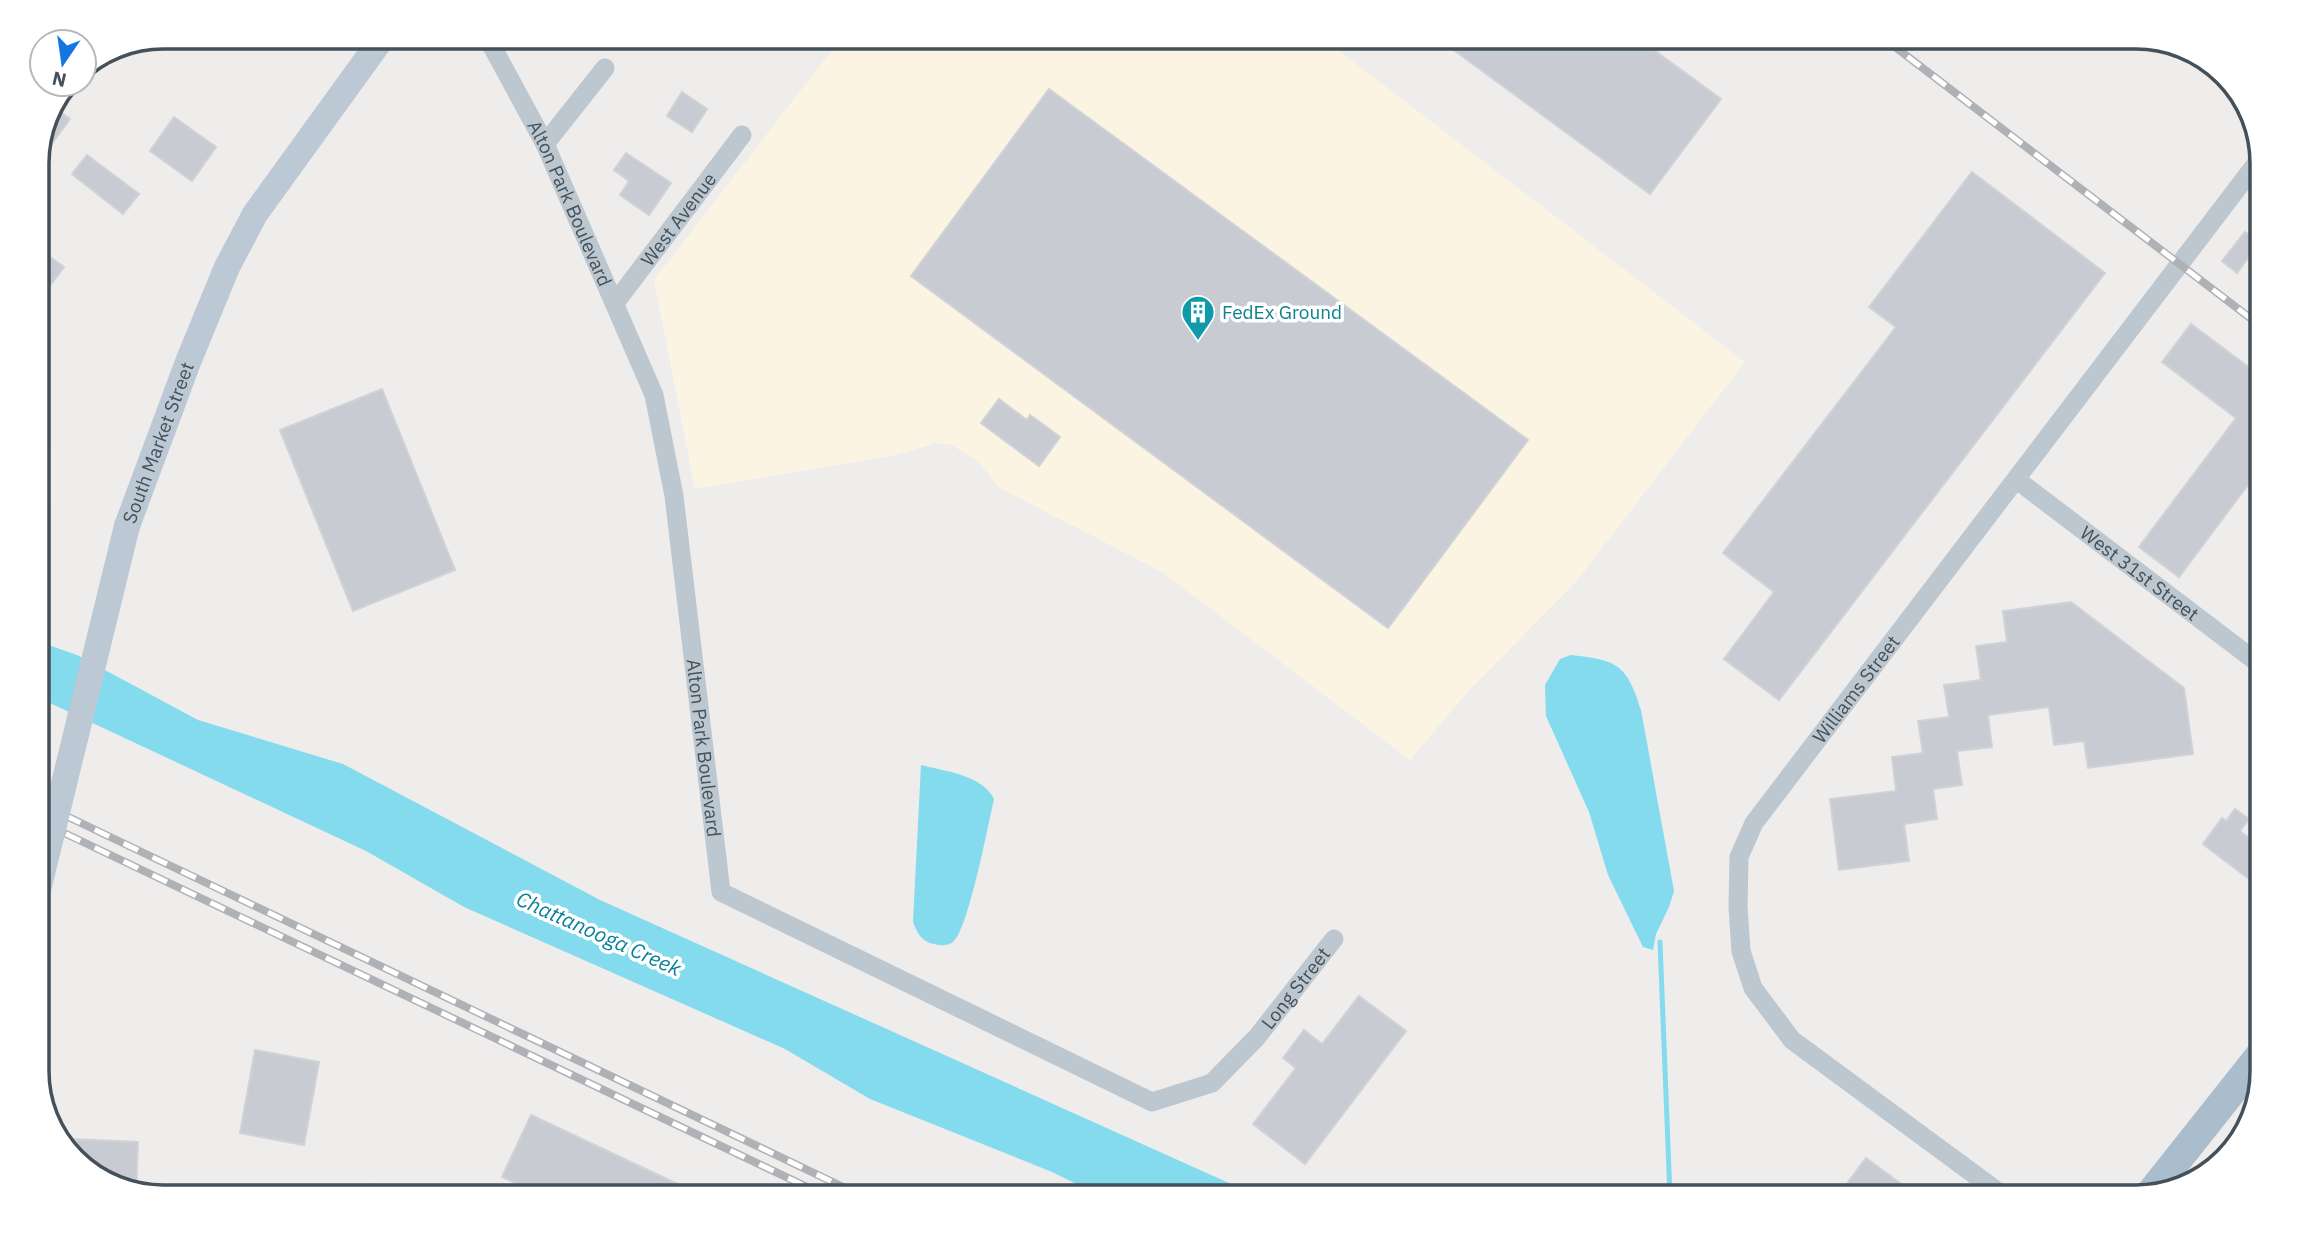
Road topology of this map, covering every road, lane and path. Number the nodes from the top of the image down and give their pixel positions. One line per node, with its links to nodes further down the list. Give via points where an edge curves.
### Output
1 (374, 49): 10 (main road, South Market Street, bridge, via 254,214 188,362 127,526)
2 (494, 49): 5 (street, Alton Park Boulevard)
3 (605, 68): 5 (street)
4 (743, 135): 7 (street, West Avenue)
5 (545, 144): 7 (street, Alton Park Boulevard)
6 (2250, 171): 8 (street, Williams Street)
7 (615, 303): 12 (street, Alton Park Boulevard, via 654,395 674,496 721,892 1152,1102 1212,1083)
8 (2017, 481): 9 (street, West 31st Street); 15 (street, Williams Street, via 1754,823 1739,857 1741,951 1753,988 1792,1040)
9 (2250, 657)
10 (49, 845)
11 (1334, 939): 12 (street, Long Street)
12 (1257, 1037)
13 (2250, 1068): 14 (main road)
14 (2159, 1182)
15 (1989, 1185)

